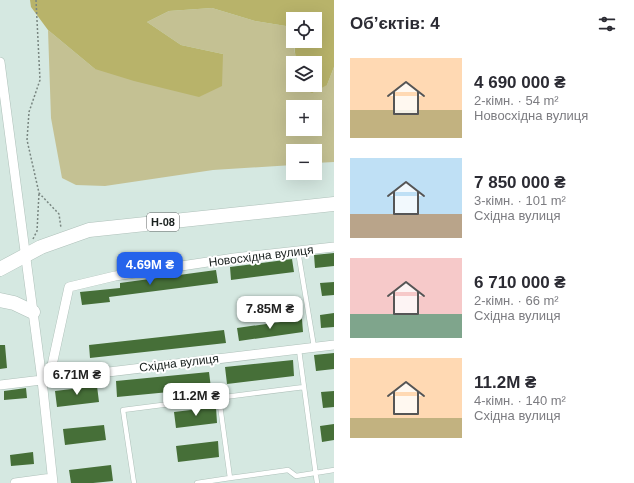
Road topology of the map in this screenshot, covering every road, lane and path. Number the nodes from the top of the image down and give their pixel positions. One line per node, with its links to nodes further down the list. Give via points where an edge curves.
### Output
1 (36, 0): 3 (path, via 40,80 29,112 27,140)
2 (0, 62): 8 (street)
3 (39, 193): 5 (path, via 59,214); 8 (path, via 37,231)
4 (334, 204): 5 (main road, Н-08, via 89,230)
5 (63, 238): 8 (main road, Н-08, via 41,246)
6 (334, 247): 7 (street, Новосхідна вулиця)
7 (298, 251): 13 (lane); 15 (street, Новосхідна вулиця, via 115,276 68,287)
8 (25, 256): 9 (main road, Н-08); 11 (street)
9 (0, 269)
10 (0, 300): 11 (main road, via 14,302)
11 (33, 312): 15 (street)
12 (334, 345): 13 (street, Східна вулиця)
13 (314, 347): 14 (street, Східна вулиця)
14 (299, 350): 15 (street, Східна вулиця); 17 (lane)
15 (45, 379): 16 (street, Східна вулиця); 22 (street)
16 (0, 384)
17 (304, 387): 18 (lane); 20 (lane)
18 (219, 398): 21 (lane); 24 (lane, via 123,410)
19 (334, 470): 20 (lane)
20 (316, 473): 21 (lane, via 296,476 288,470); 26 (lane)
21 (230, 478): 25 (lane)
22 (53, 480): 23 (street)
23 (15, 483)
24 (134, 483)
25 (197, 483)
26 (317, 483)

